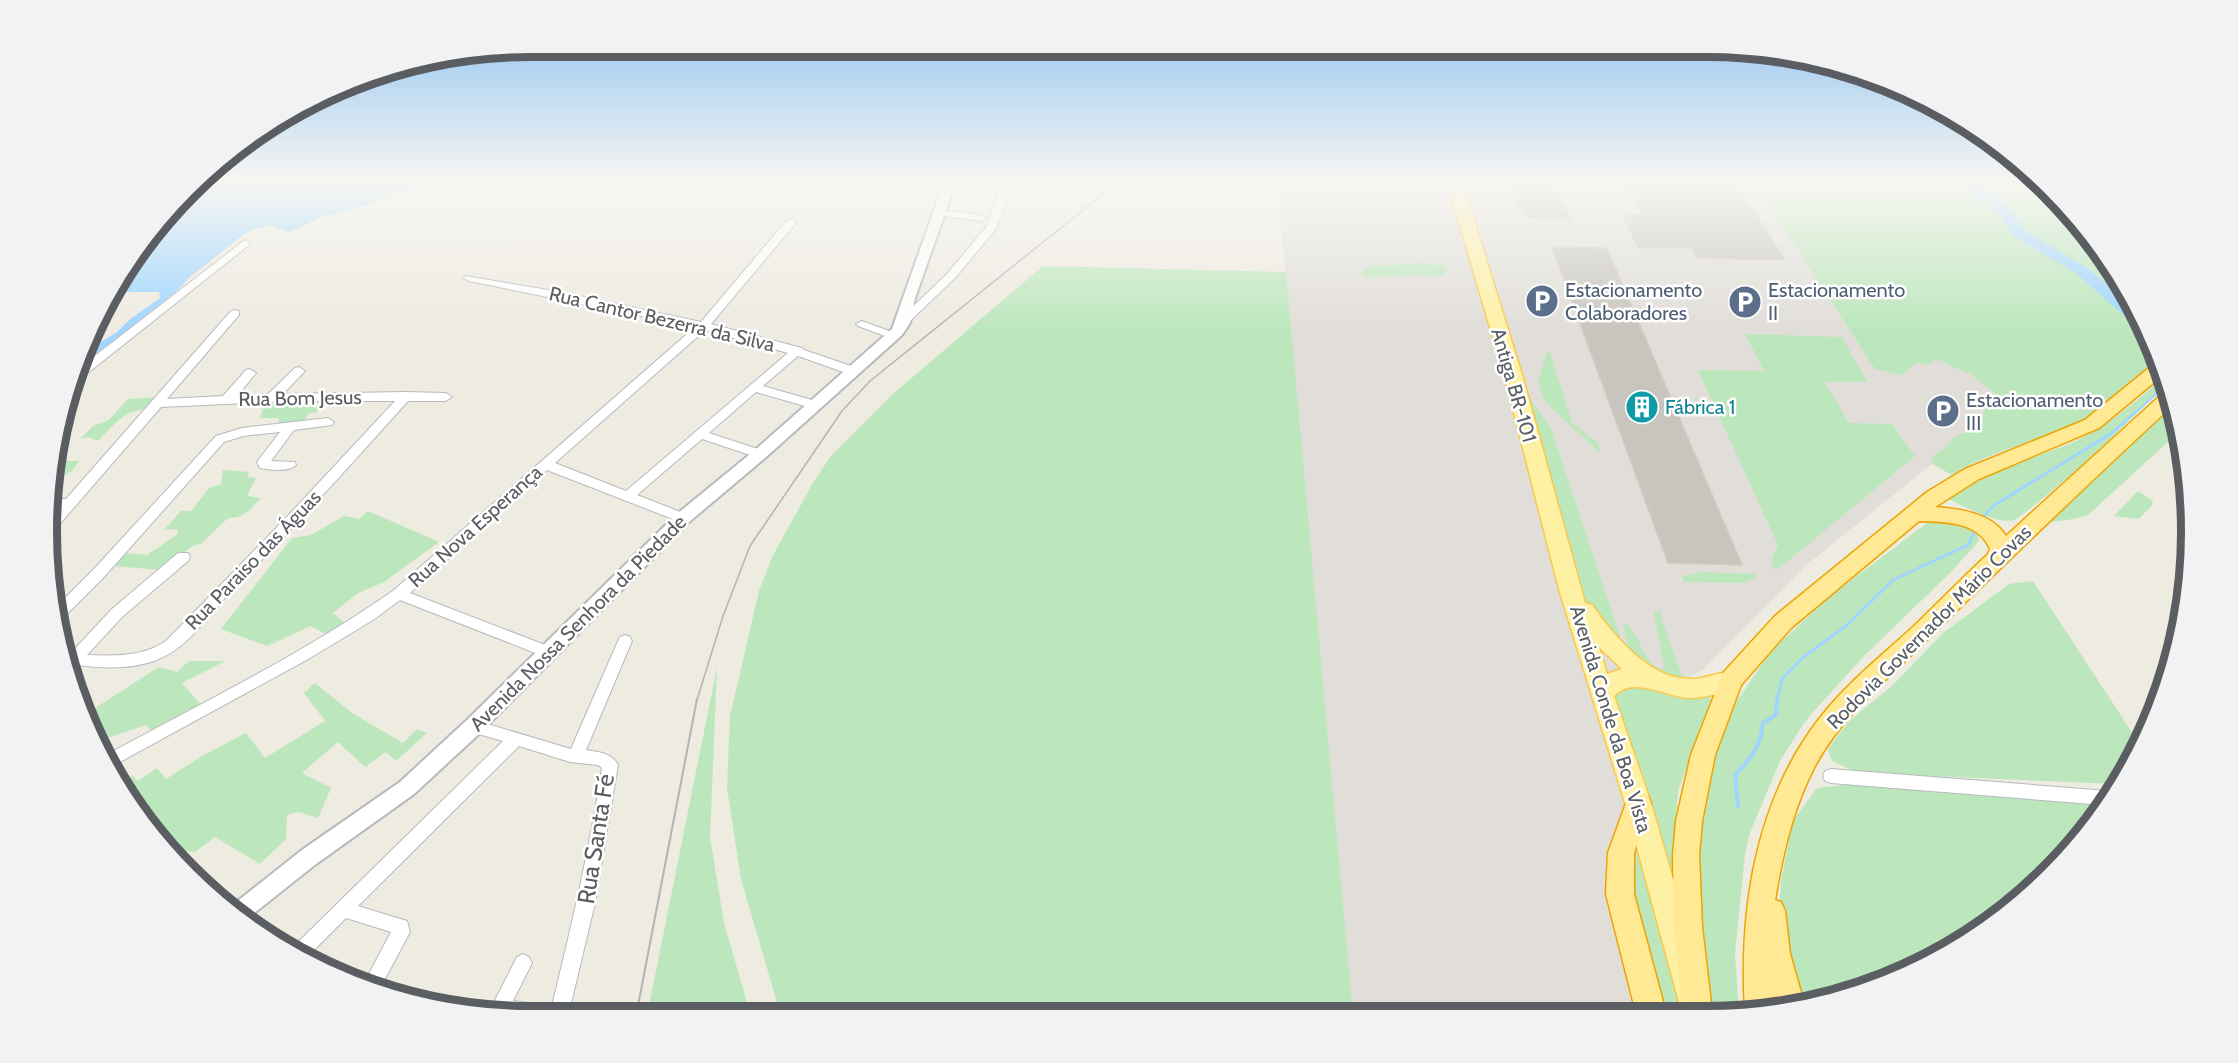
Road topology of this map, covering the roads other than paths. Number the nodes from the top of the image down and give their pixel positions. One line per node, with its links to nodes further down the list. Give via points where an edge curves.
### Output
1 (783, 232): 9 (street, Rua Nova Esperança)
2 (933, 232): 8 (street, via 906,303)
3 (988, 232): 8 (street, via 951,276)
4 (1469, 232): 40 (main road, Antiga BR-101, via 1514,378)
5 (244, 243): 13 (street)
6 (469, 278): 9 (street, Rua Cantor Bezerra da Silva)
7 (235, 313): 23 (street)
8 (906, 320): 11 (street, Avenida Nossa Senhora da Piedade)
9 (705, 324): 12 (street, Rua Cantor Bezerra da Silva); 30 (street, Rua Nova Esperança)
10 (862, 324): 11 (street)
11 (893, 336): 15 (street, Avenida Nossa Senhora da Piedade)
12 (798, 350): 15 (street, Rua Cantor Bezerra da Silva); 18 (street)
13 (86, 368)
14 (299, 371): 21 (street)
15 (853, 371): 25 (street, Avenida Nossa Senhora da Piedade)
16 (250, 373): 22 (street)
17 (2154, 373): 35 (highway, via 2092,424 1972,474)
18 (756, 388): 25 (street); 28 (street)
19 (406, 396): 20 (street, Rua Bom Jesus); 21 (street, Rua Bom Jesus); 46 (street, Rua Paraiso das Águas, via 308,505 161,652 108,661)
20 (446, 397)
21 (271, 398): 22 (street, Rua Bom Jesus)
22 (226, 400): 23 (street, Rua Bom Jesus)
23 (155, 403): 34 (street)
24 (2163, 403): 38 (highway, Rodovia Governador Mário Covas)
25 (815, 405): 29 (street, Avenida Nossa Senhora da Piedade)
26 (328, 422): 27 (street)
27 (290, 427): 31 (street, via 263,462); 42 (street, via 242,432 220,439)
28 (700, 434): 29 (street); 32 (street)
29 (760, 454): 36 (street, Avenida Nossa Senhora da Piedade)
30 (544, 464): 32 (street); 41 (street, Rua Nova Esperança)
31 (290, 465)
32 (628, 496): 36 (street)
33 (58, 504): 34 (street)
34 (71, 504): 37 (street)
35 (1913, 513): 38 (highway, via 1958,517 1983,527 1999,543); 47 (highway, via 1783,622)
36 (683, 518): 44 (street, Avenida Nossa Senhora da Piedade)
37 (57, 519)
38 (1997, 556): 57 (highway, Rodovia Governador Mário Covas, via 1827,728 1796,778)
39 (183, 557): 45 (street)
40 (1570, 589): 48 (main road, Avenida Conde da Boa Vista, via 1606,643); 49 (main road, Avenida Conde da Boa Vista)
41 (399, 594): 44 (street); 53 (street, Rua Nova Esperança, via 305,654)
42 (64, 608)
43 (626, 641): 52 (street)
44 (548, 652): 50 (street, Avenida Nossa Senhora da Piedade)
45 (73, 656)
46 (74, 658)
47 (1731, 680): 48 (main road, Avenida Conde da Boa Vista, via 1700,689); 69 (highway, via 1702,756 1689,821 1685,884)
48 (1669, 686): 49 (main road, via 1625,677 1607,685)
49 (1602, 695): 56 (main road, Avenida Conde da Boa Vista)
50 (474, 726): 51 (street, Rua Santa Fé); 58 (street, Avenida Nossa Senhora da Piedade, via 406,789)
51 (515, 740): 52 (street, Rua Santa Fé); 59 (street)
52 (576, 756): 66 (street, Rua Santa Fé, via 607,761 610,771 586,903)
53 (115, 758)
54 (1831, 776): 55 (street)
55 (2099, 797)
56 (1638, 803): 67 (highway, via 1621,853 1620,894); 68 (main road, Avenida Conde da Boa Vista)
57 (1766, 870): 63 (highway, via 1776,954); 64 (highway, Rodovia Governador Mário Covas, via 1757,972)
58 (244, 908)
59 (343, 909): 60 (street); 62 (street, via 401,927)
60 (304, 947)
61 (524, 963): 65 (street)
62 (375, 980)
63 (1789, 999)
64 (1759, 1003)
65 (502, 1005)
66 (561, 1006)
67 (1649, 1006)
68 (1695, 1006)
69 (1696, 1006)

